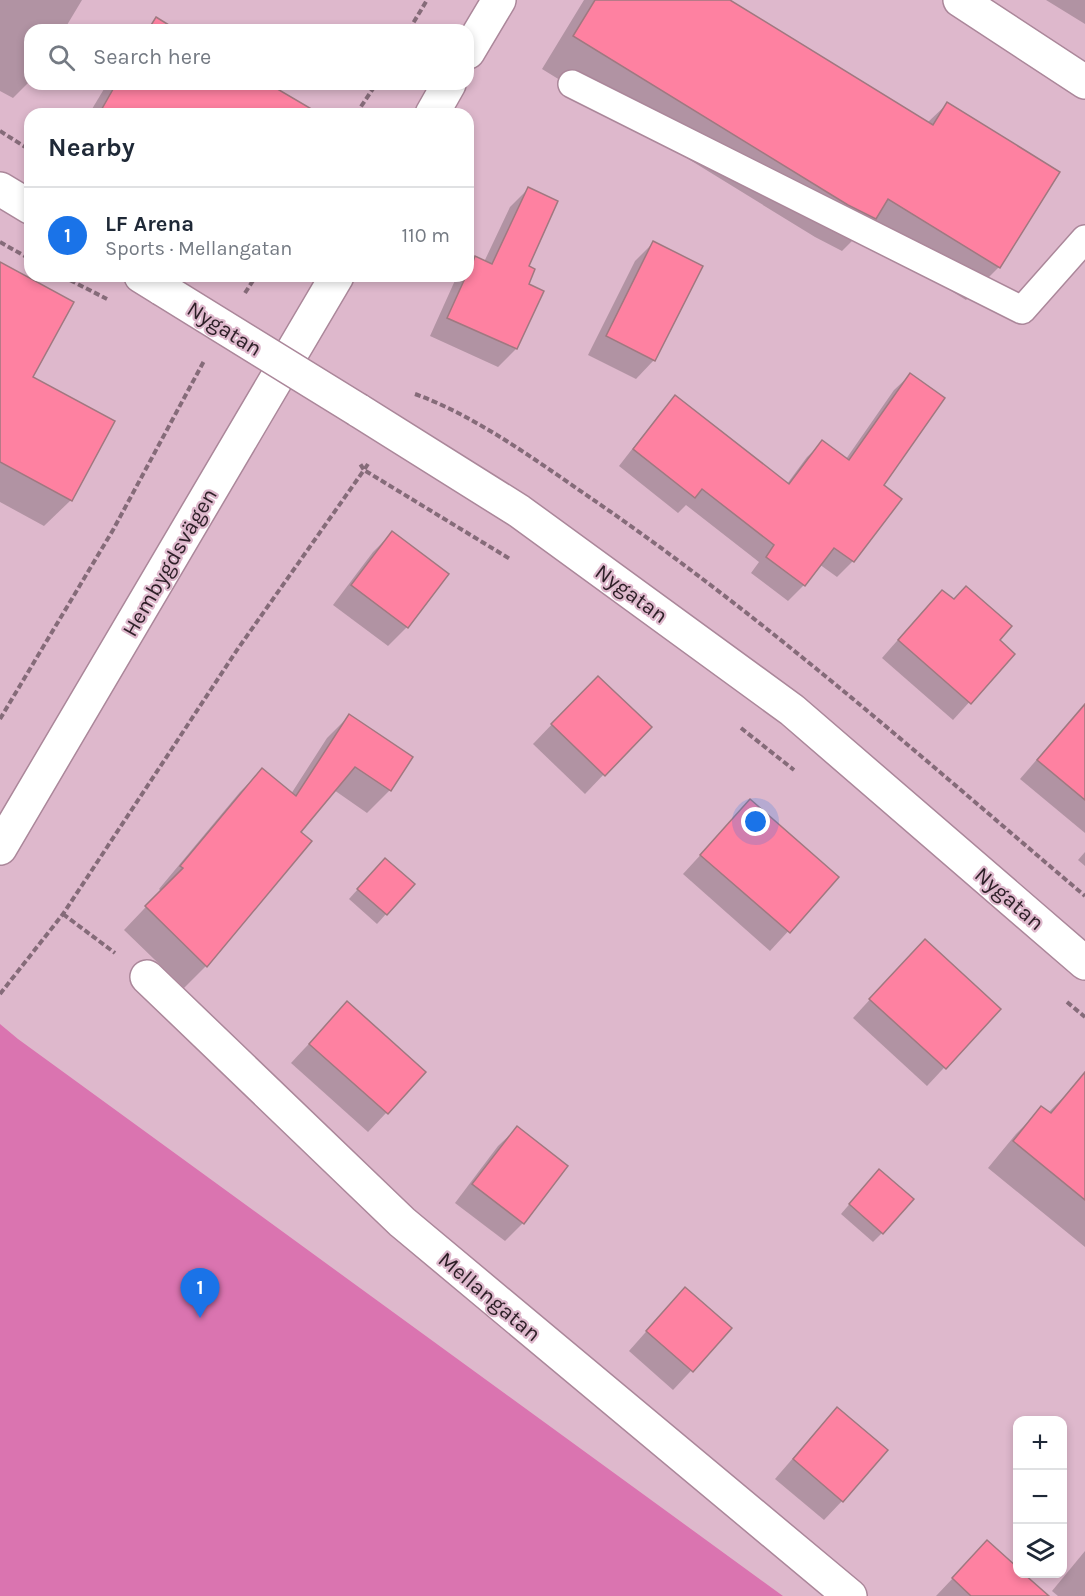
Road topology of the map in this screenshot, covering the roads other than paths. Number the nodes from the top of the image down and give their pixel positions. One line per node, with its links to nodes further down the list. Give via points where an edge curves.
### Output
1 (499, 0): 3 (street)
2 (960, 0): 4 (street)
3 (474, 42)
4 (1085, 82)
5 (572, 84): 10 (lane, via 1022,310)
6 (446, 90): 7 (street)
7 (435, 108)
8 (0, 189): 9 (street)
9 (24, 203)
10 (1085, 239)
11 (333, 282): 13 (street, Hembygdsvägen)
12 (152, 283): 14 (street, Nygatan, bridge, via 519,511 792,710)
13 (0, 848)
14 (1085, 963)
15 (147, 977): 16 (street, Mellangatan, via 402,1222)
16 (850, 1596)

